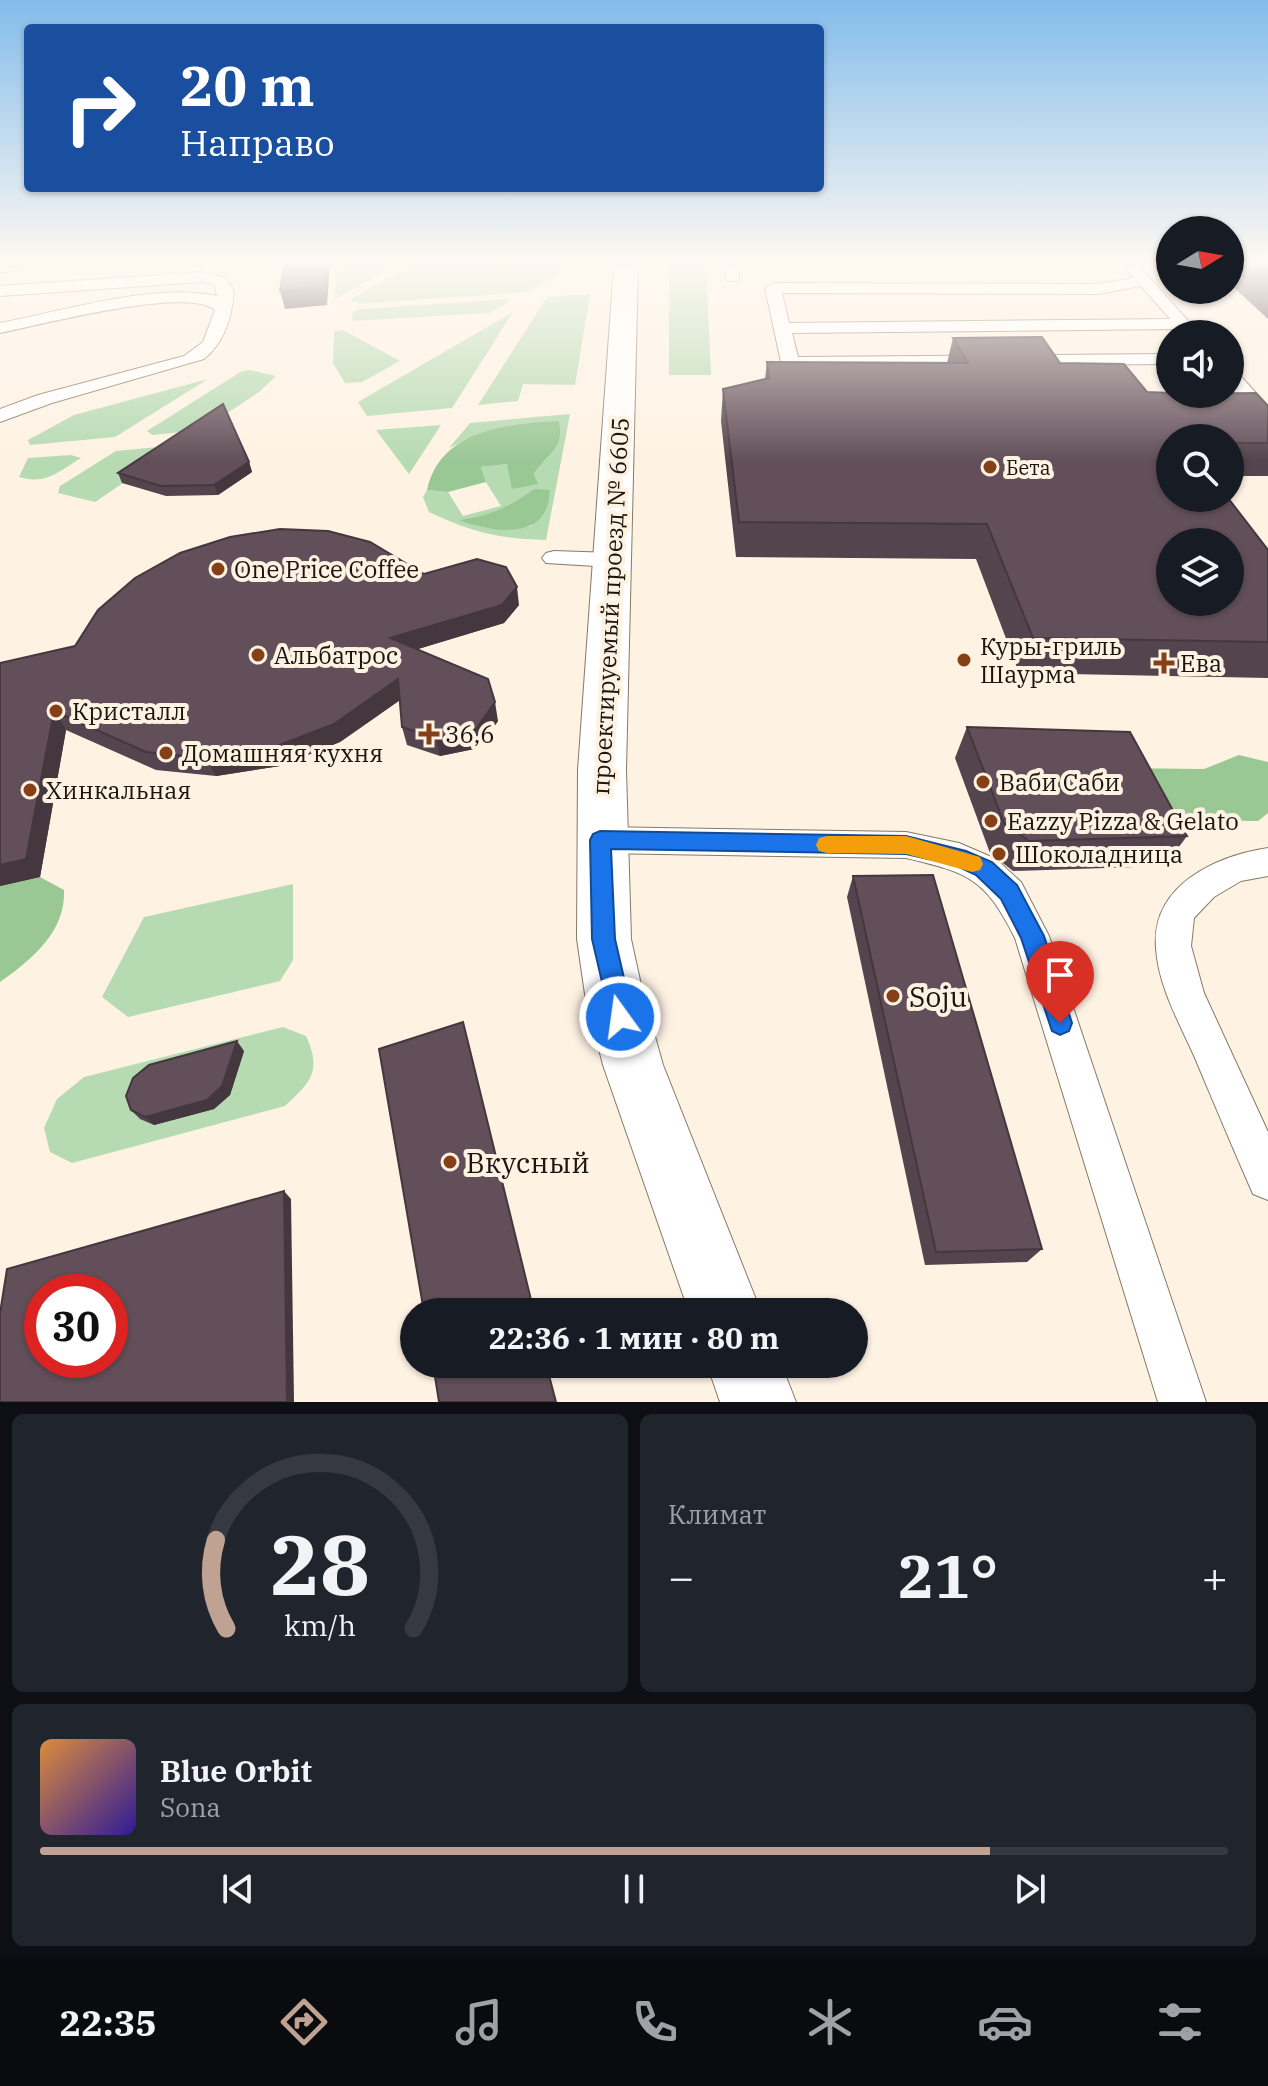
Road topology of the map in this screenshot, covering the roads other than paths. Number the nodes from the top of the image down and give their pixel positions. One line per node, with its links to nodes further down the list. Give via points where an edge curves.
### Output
1 (218, 330): 6 (lane, via 203,353 171,366)
2 (623, 330): 11 (street, проектируемый проезд № 6605)
3 (783, 330): 4 (lane, via 790,362)
4 (1156, 359)
5 (1244, 392): 8 (lane)
6 (45, 399): 7 (lane); 9 (lane)
7 (0, 404)
8 (1258, 407)
9 (0, 416)
10 (554, 558): 11 (lane)
11 (612, 560): 12 (street, проектируемый проезд № 6605)
12 (600, 840): 15 (street, проектируемый проезд № 6605, via 604,939 614,994 633,1065); 18 (lane, via 906,845 959,857 984,869 1009,892 1032,936)
13 (1268, 862): 14 (lane, via 1203,884 1186,899 1176,919 1173,946 1186,994)
14 (1268, 1179)
15 (720, 1298)
16 (749, 1378): 17 (street)
17 (758, 1402)
18 (1182, 1402)

